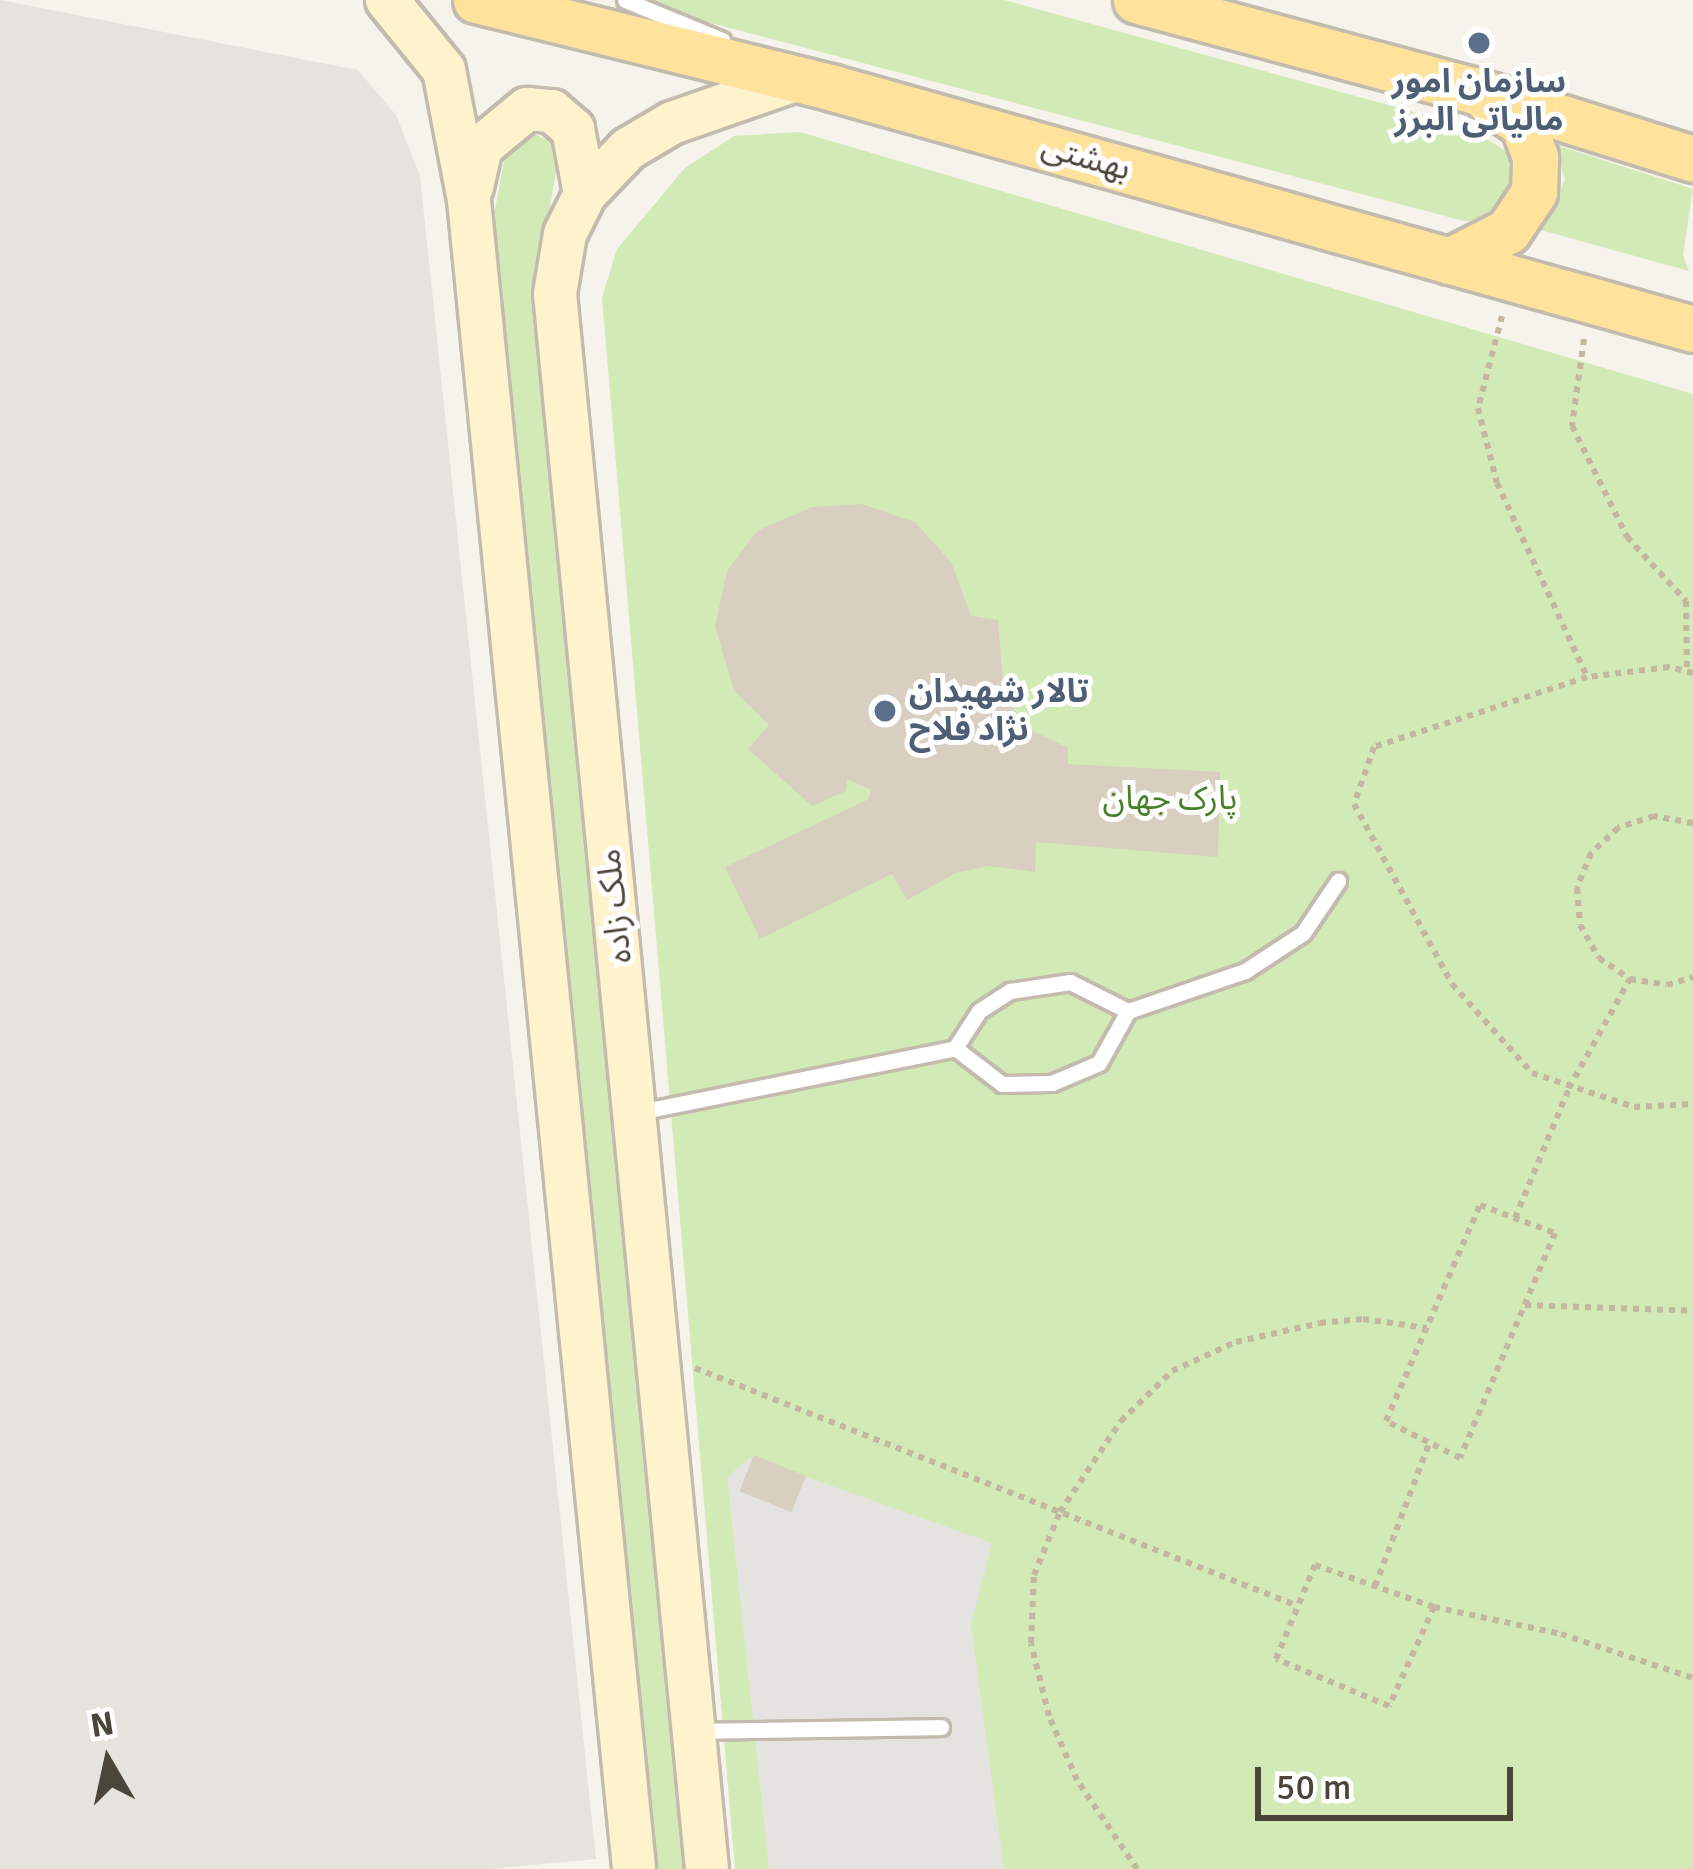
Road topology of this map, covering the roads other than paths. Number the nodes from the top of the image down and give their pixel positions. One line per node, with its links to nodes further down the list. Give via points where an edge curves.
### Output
1 (388, 0): 9 (main road, via 444,70)
2 (476, 0): 5 (main road, بهشتى)
3 (625, 0): 5 (lane)
4 (1136, 0): 6 (main road)
5 (815, 83): 8 (main road, ملک زاده, via 672,123 628,149); 10 (main road, بهشتى)
6 (1473, 90): 7 (main road); 10 (main road, via 1523,124 1535,157 1534,193 1508,231)
7 (1693, 159)
8 (585, 194): 9 (main road, via 573,129 552,111 527,109 481,147); 15 (main road, ملک زاده, via 565,234 556,322)
9 (469, 200): 18 (main road)
10 (1450, 261): 11 (main road, بهشتى)
11 (1693, 328)
12 (1338, 881): 13 (lane, via 1303,933 1245,971)
13 (1127, 1011): 14 (lane, via 1070,982 1010,991 979,1011); 14 (lane, via 1099,1063 1052,1083 1002,1084)
14 (955, 1048): 15 (lane)
15 (636, 1113): 17 (main road, ملک زاده)
16 (940, 1727): 17 (lane)
17 (694, 1732): 19 (main road, ملک زاده)
18 (634, 1869)
19 (707, 1869)

